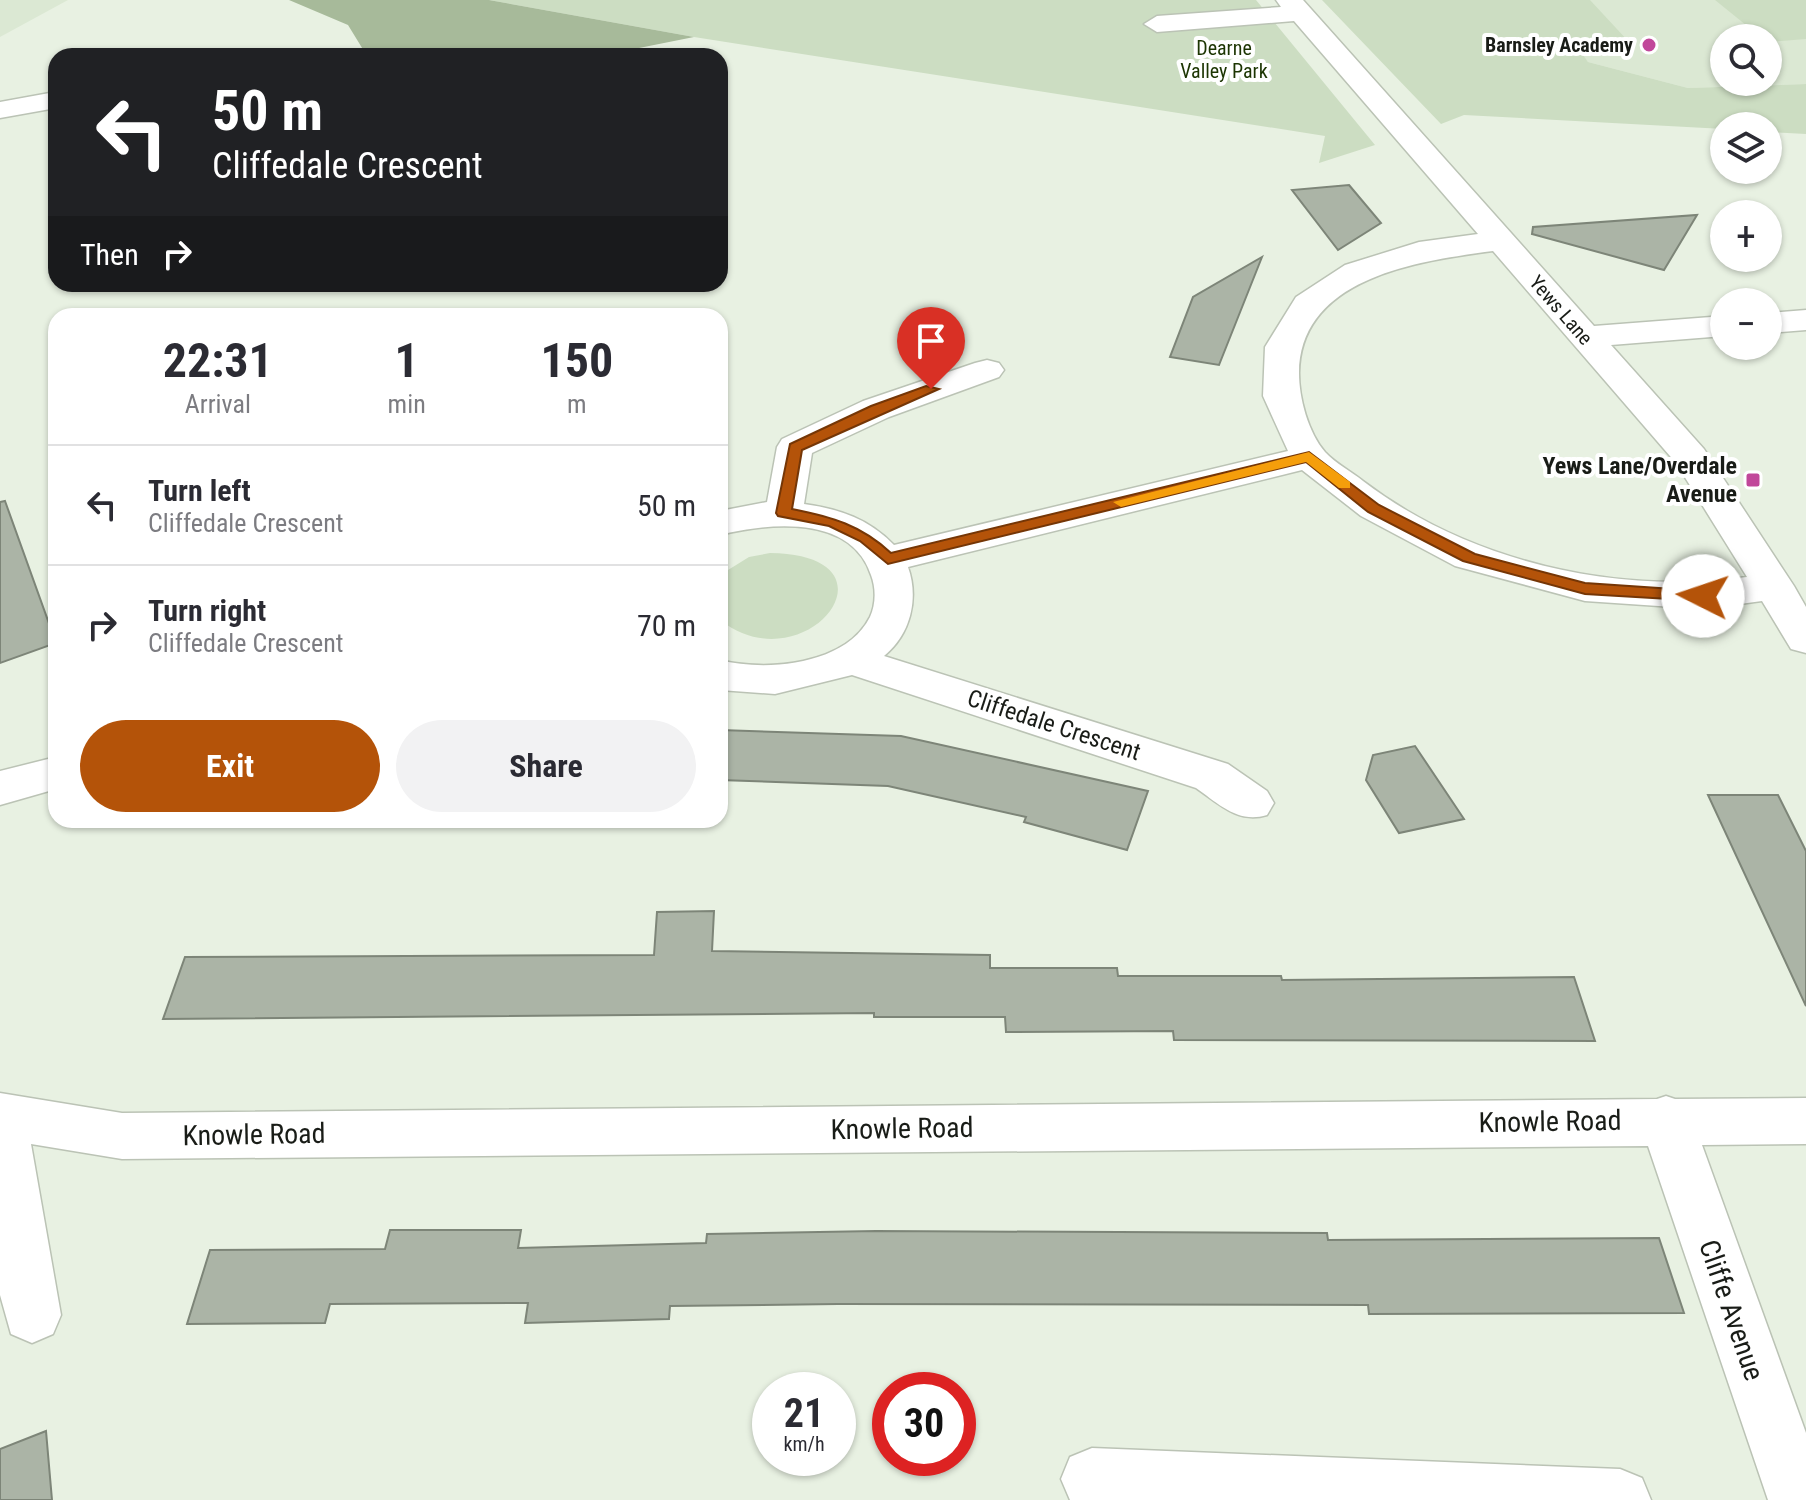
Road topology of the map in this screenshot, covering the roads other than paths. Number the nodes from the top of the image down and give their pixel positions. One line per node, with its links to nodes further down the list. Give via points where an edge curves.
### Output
1 (1295, 6): 2 (street); 5 (street, Yews Lane)
2 (1157, 24)
3 (48, 101): 4 (street)
4 (0, 110)
5 (1501, 241): 9 (street, Yews Lane); 11 (street, via 1419,251 1356,272 1308,304 1282,347 1281,396)
6 (1806, 320): 7 (street)
7 (1782, 322)
8 (1710, 327): 9 (street)
9 (1585, 337): 15 (street, Yews Lane, via 1691,457)
10 (987, 370): 12 (street, via 876,409 795,447)
11 (1309, 457): 14 (street); 15 (street, via 1374,508 1469,557 1585,588 1703,596)
12 (784, 513): 13 (street); 14 (street, via 834,522 865,538)
13 (728, 522)
14 (888, 559): 17 (street, via 898,584 895,611 880,637)
15 (1774, 586): 16 (street, Yews Lane)
16 (1806, 639)
17 (851, 660): 18 (street, via 814,675 772,680); 21 (street, Cliffedale Crescent, via 1212,776)
18 (728, 676)
19 (48, 775): 20 (street)
20 (0, 788)
21 (1251, 803)
22 (0, 1118): 23 (street, Knowle Road, via 122,1136); 25 (street, Knowle Road)
23 (1666, 1119): 24 (street, Knowle Road); 28 (street, Cliffe Avenue)
24 (1806, 1121)
25 (32, 1315)
26 (1092, 1479): 27 (street)
27 (1620, 1500)
28 (1799, 1500)

